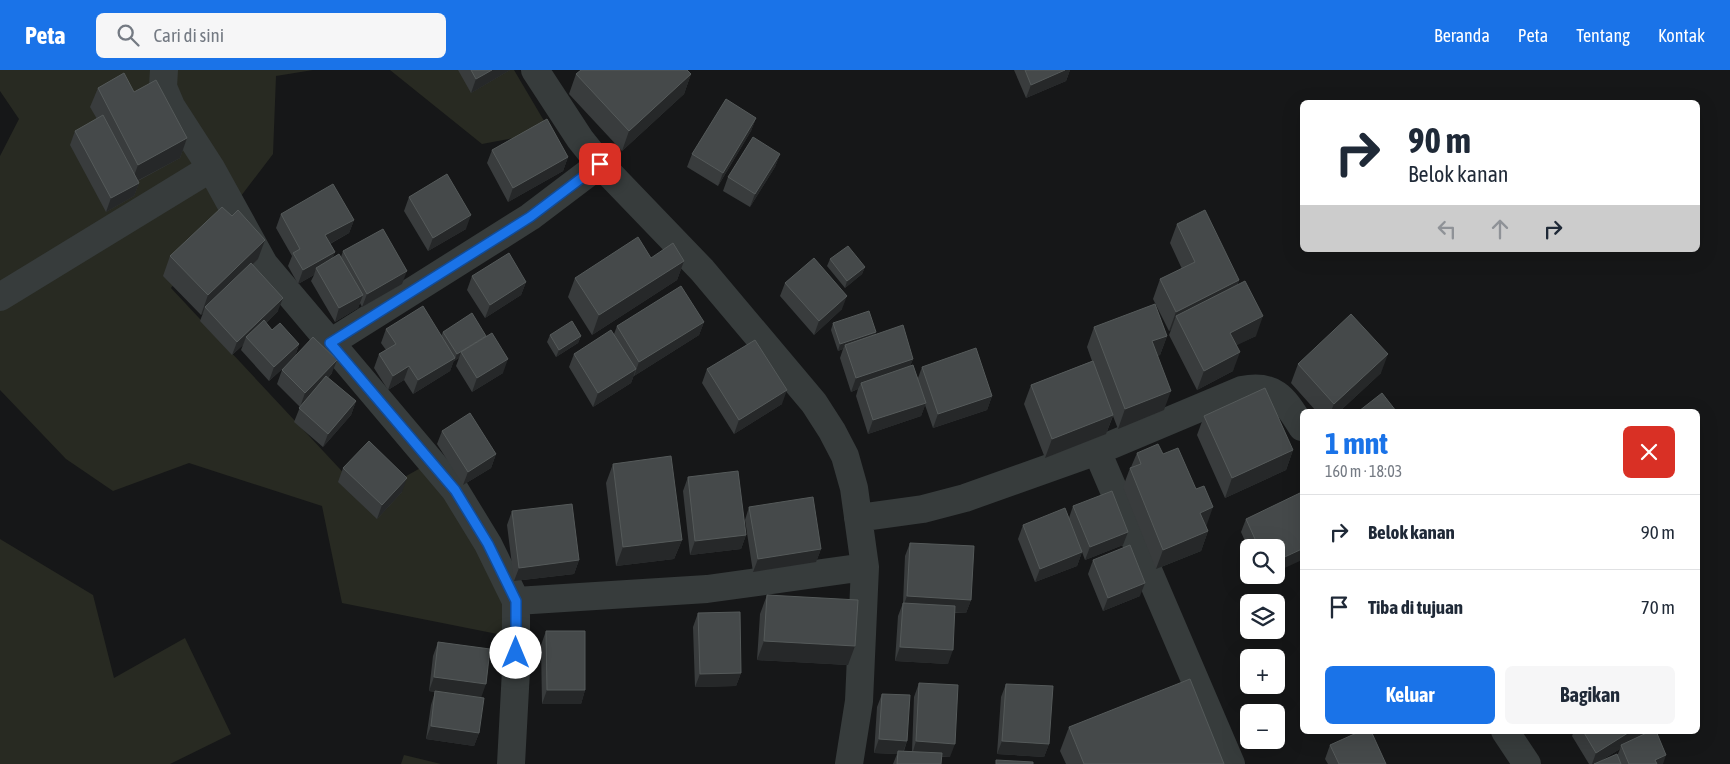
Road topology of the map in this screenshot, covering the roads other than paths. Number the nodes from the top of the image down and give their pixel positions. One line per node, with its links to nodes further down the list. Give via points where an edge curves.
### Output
1 (164, 70): 4 (street, via 163,87 171,106)
2 (535, 70): 3 (street)
3 (600, 164): 6 (street, via 530,217); 9 (street, via 702,270 814,403 845,456)
4 (211, 168): 5 (street); 6 (street, via 264,264)
5 (0, 297)
6 (330, 343): 11 (street, via 455,490 488,544)
7 (1300, 424): 8 (street, via 1279,396 1271,390 1252,388)
8 (1097, 451): 9 (street, via 965,498 924,509); 15 (street)
9 (858, 518): 10 (street)
10 (865, 567): 11 (street, via 708,589); 14 (street, via 860,701)
11 (516, 601): 13 (street)
12 (1507, 734): 16 (street)
13 (511, 764)
14 (849, 764)
15 (1231, 764)
16 (1527, 764)

